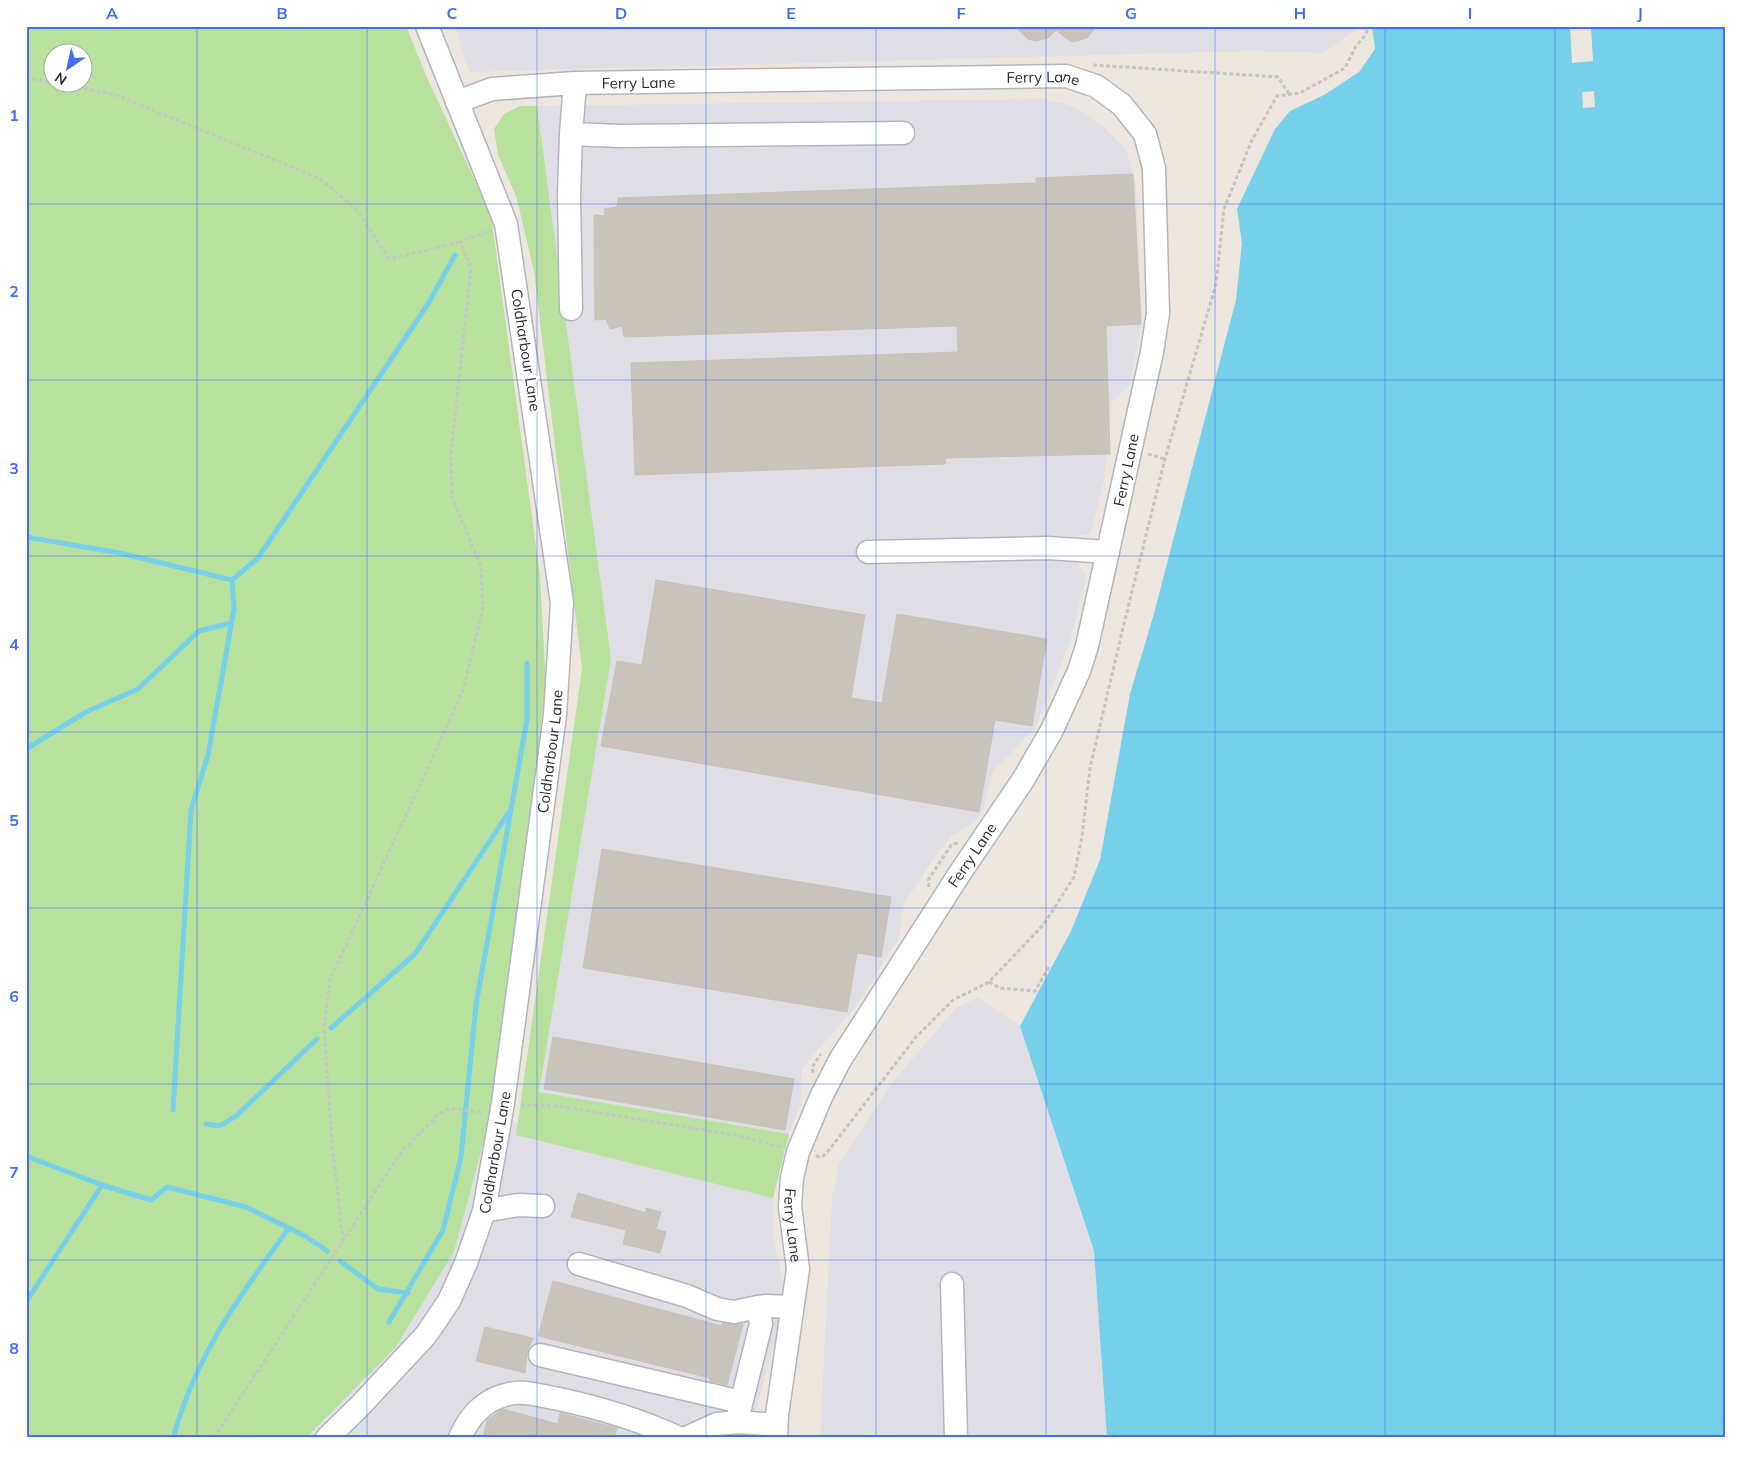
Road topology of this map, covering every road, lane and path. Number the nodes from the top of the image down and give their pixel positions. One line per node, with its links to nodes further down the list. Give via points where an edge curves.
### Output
1 (427, 26): 7 (street, Coldharbour Lane)
2 (1368, 26): 6 (path, via 1345,68 1300,93)
3 (26, 78): 11 (path, via 113,94 319,178 356,209 389,259)
4 (1083, 81): 5 (street, Ferry Lane, via 1066,76 1030,76); 6 (path, via 1095,64 1198,74 1278,77); 16 (street, Ferry Lane, via 1096,86 1122,105 1145,134 1154,168 1158,313)
5 (575, 83): 7 (street, Ferry Lane, via 492,89); 9 (street)
6 (1289, 94): 14 (path, via 1277,96 1262,120 1227,200 1216,284)
7 (457, 102): 10 (street, Coldharbour Lane)
8 (903, 133): 9 (street)
9 (572, 134): 12 (street, via 569,196)
10 (506, 224): 11 (path); 21 (street, Coldharbour Lane, via 562,603 555,715)
11 (460, 242): 26 (path, via 471,268 451,453 452,498 481,566 483,608 463,691 330,980 324,1027)
12 (572, 309)
13 (1151, 455): 14 (path)
14 (1165, 459): 20 (path, via 1090,768 1074,876 1044,924)
15 (868, 552): 16 (street, via 1048,548)
16 (1108, 552): 22 (street, Ferry Lane, via 1087,646 1064,706 1023,780 840,1060)
17 (952, 844): 18 (path)
18 (928, 880)
19 (1048, 968): 20 (path, via 1035,991 1000,988)
20 (989, 982): 23 (path, via 953,1000 916,1037)
21 (495, 1108): 22 (path, via 556,1106 735,1135); 25 (street, Coldharbour Lane); 26 (path, via 451,1108 440,1113 401,1152)
22 (798, 1152): 29 (street, Ferry Lane, via 790,1206 798,1269)
23 (822, 1157)
24 (543, 1206): 25 (street, via 518,1205)
25 (484, 1212): 35 (street, Coldharbour Lane, via 449,1302 426,1335)
26 (343, 1241): 34 (path)
27 (579, 1264): 30 (street, via 687,1296 717,1309 734,1312)
28 (952, 1284): 39 (street)
29 (792, 1307): 30 (street); 33 (street, Ferry Lane)
30 (758, 1308): 32 (street, via 761,1324)
31 (540, 1355): 32 (street)
32 (740, 1412): 33 (street); 38 (street)
33 (776, 1431)
34 (214, 1438)
35 (327, 1438)
36 (460, 1438): 37 (street, via 476,1410 510,1393 527,1393 602,1408 648,1423)
37 (679, 1438)
38 (686, 1438)
39 (956, 1438)

